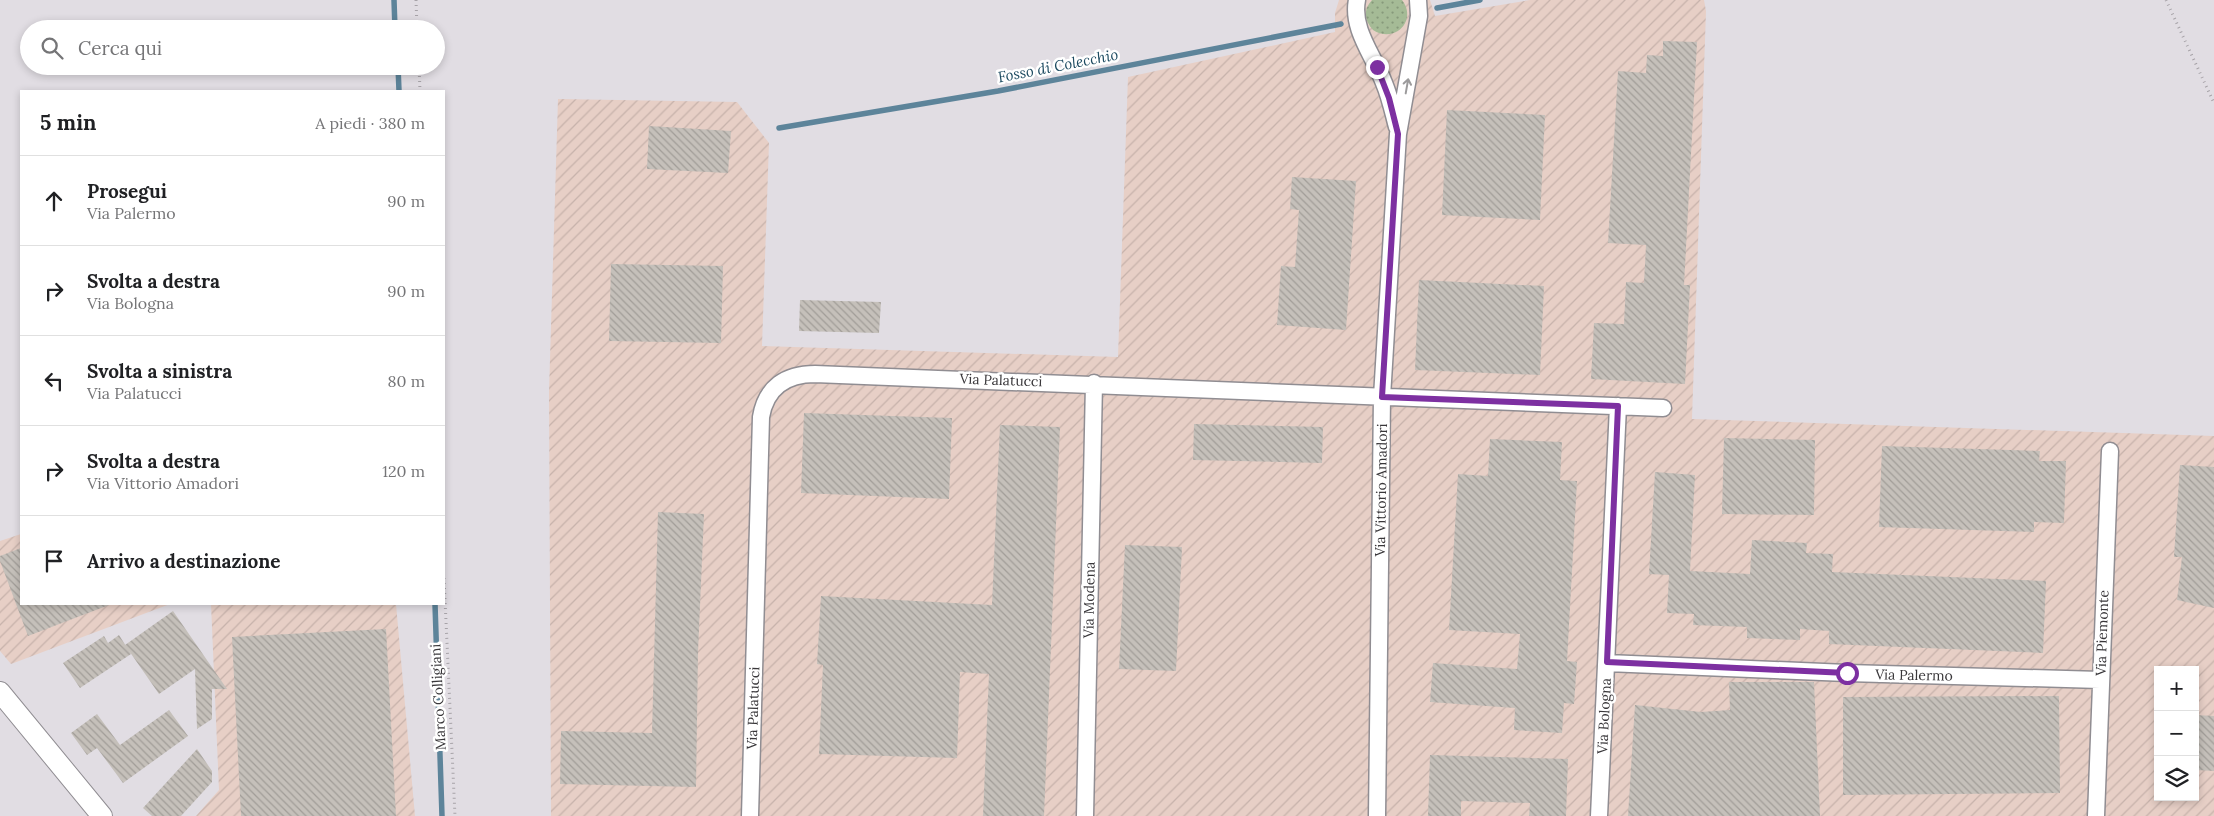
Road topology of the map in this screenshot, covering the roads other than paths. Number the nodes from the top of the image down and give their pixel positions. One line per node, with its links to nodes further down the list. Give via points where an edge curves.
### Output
1 (1357, 0): 3 (street, Via Vittorio Amadori, via 1358,25 1384,82)
2 (1418, 0): 3 (street, Via Vittorio Amadori, one-way to 2, via 1419,16)
3 (1398, 134): 5 (street, Via Vittorio Amadori)
4 (1094, 383): 5 (street, Via Palatucci); 13 (street, Via Palatucci, via 806,374 785,379 768,394 761,427); 14 (street, Via Modena)
5 (1382, 397): 6 (street, Via Palatucci); 15 (street, Via Vittorio Amadori)
6 (1618, 406): 7 (street, Via Palatucci); 9 (street, Via Bologna)
7 (1663, 408)
8 (2110, 451): 10 (street, Via Piemonte)
9 (1607, 662): 10 (street, Via Palermo); 16 (street, Via Bologna)
10 (2100, 680): 17 (street, Via Piemonte)
11 (0, 692): 12 (street)
12 (102, 816)
13 (750, 816)
14 (1084, 816)
15 (1377, 816)
16 (1600, 816)
17 (2096, 816)

